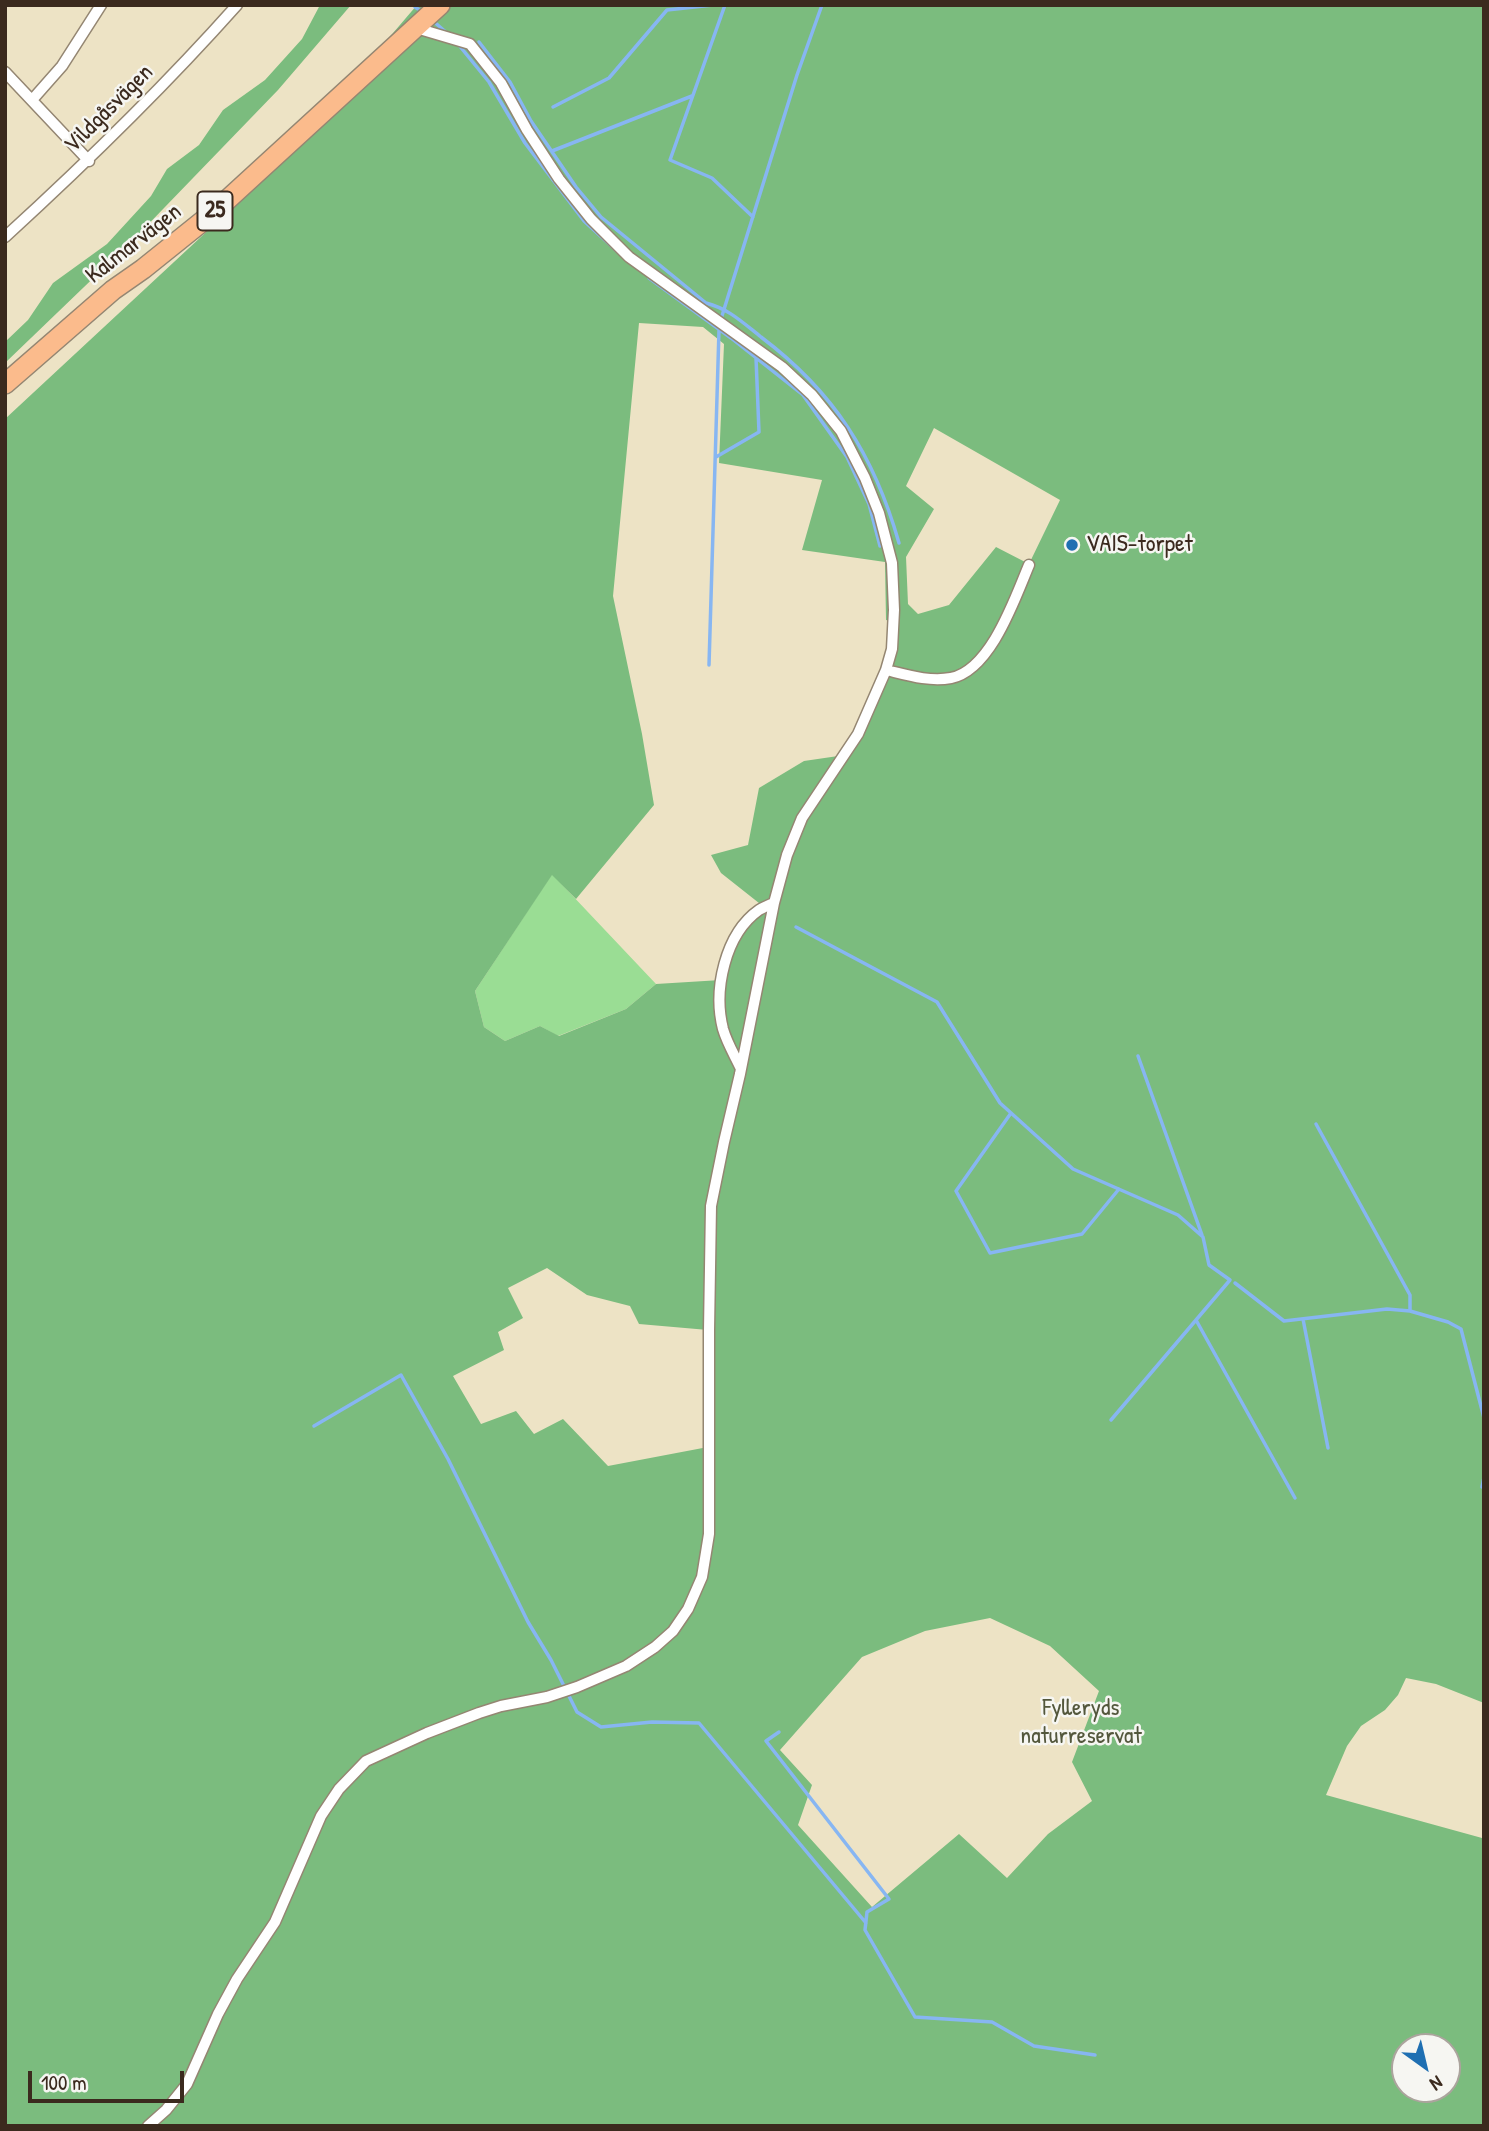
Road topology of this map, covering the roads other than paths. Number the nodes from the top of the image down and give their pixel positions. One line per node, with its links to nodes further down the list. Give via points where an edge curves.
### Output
1 (101, 5): 6 (street, via 62,66)
2 (237, 5): 7 (street, Vildgåsvägen)
3 (440, 5): 4 (highway, Kalmarvägen)
4 (416, 28): 9 (highway, Kalmarvägen / 25, via 214,212 113,290); 11 (street, via 470,44 501,83 559,179 591,219 629,257 782,367 841,431 866,478 892,563 892,649)
5 (5, 72): 6 (street)
6 (32, 100): 7 (street)
7 (89, 160): 8 (street, Vildgåsvägen)
8 (5, 237)
9 (5, 384)
10 (1029, 565): 11 (street, via 988,650 974,666 953,678 932,680)
11 (886, 670): 12 (street, via 858,734 802,818)
12 (774, 902): 13 (street); 13 (street, via 740,930 721,980 723,1029)
13 (741, 1069): 14 (street, via 711,1206 709,1534 702,1577 688,1609 673,1631 626,1666 547,1697 479,1713 366,1761 321,1816 275,1922 230,1990 187,2084)
14 (148, 2126)

